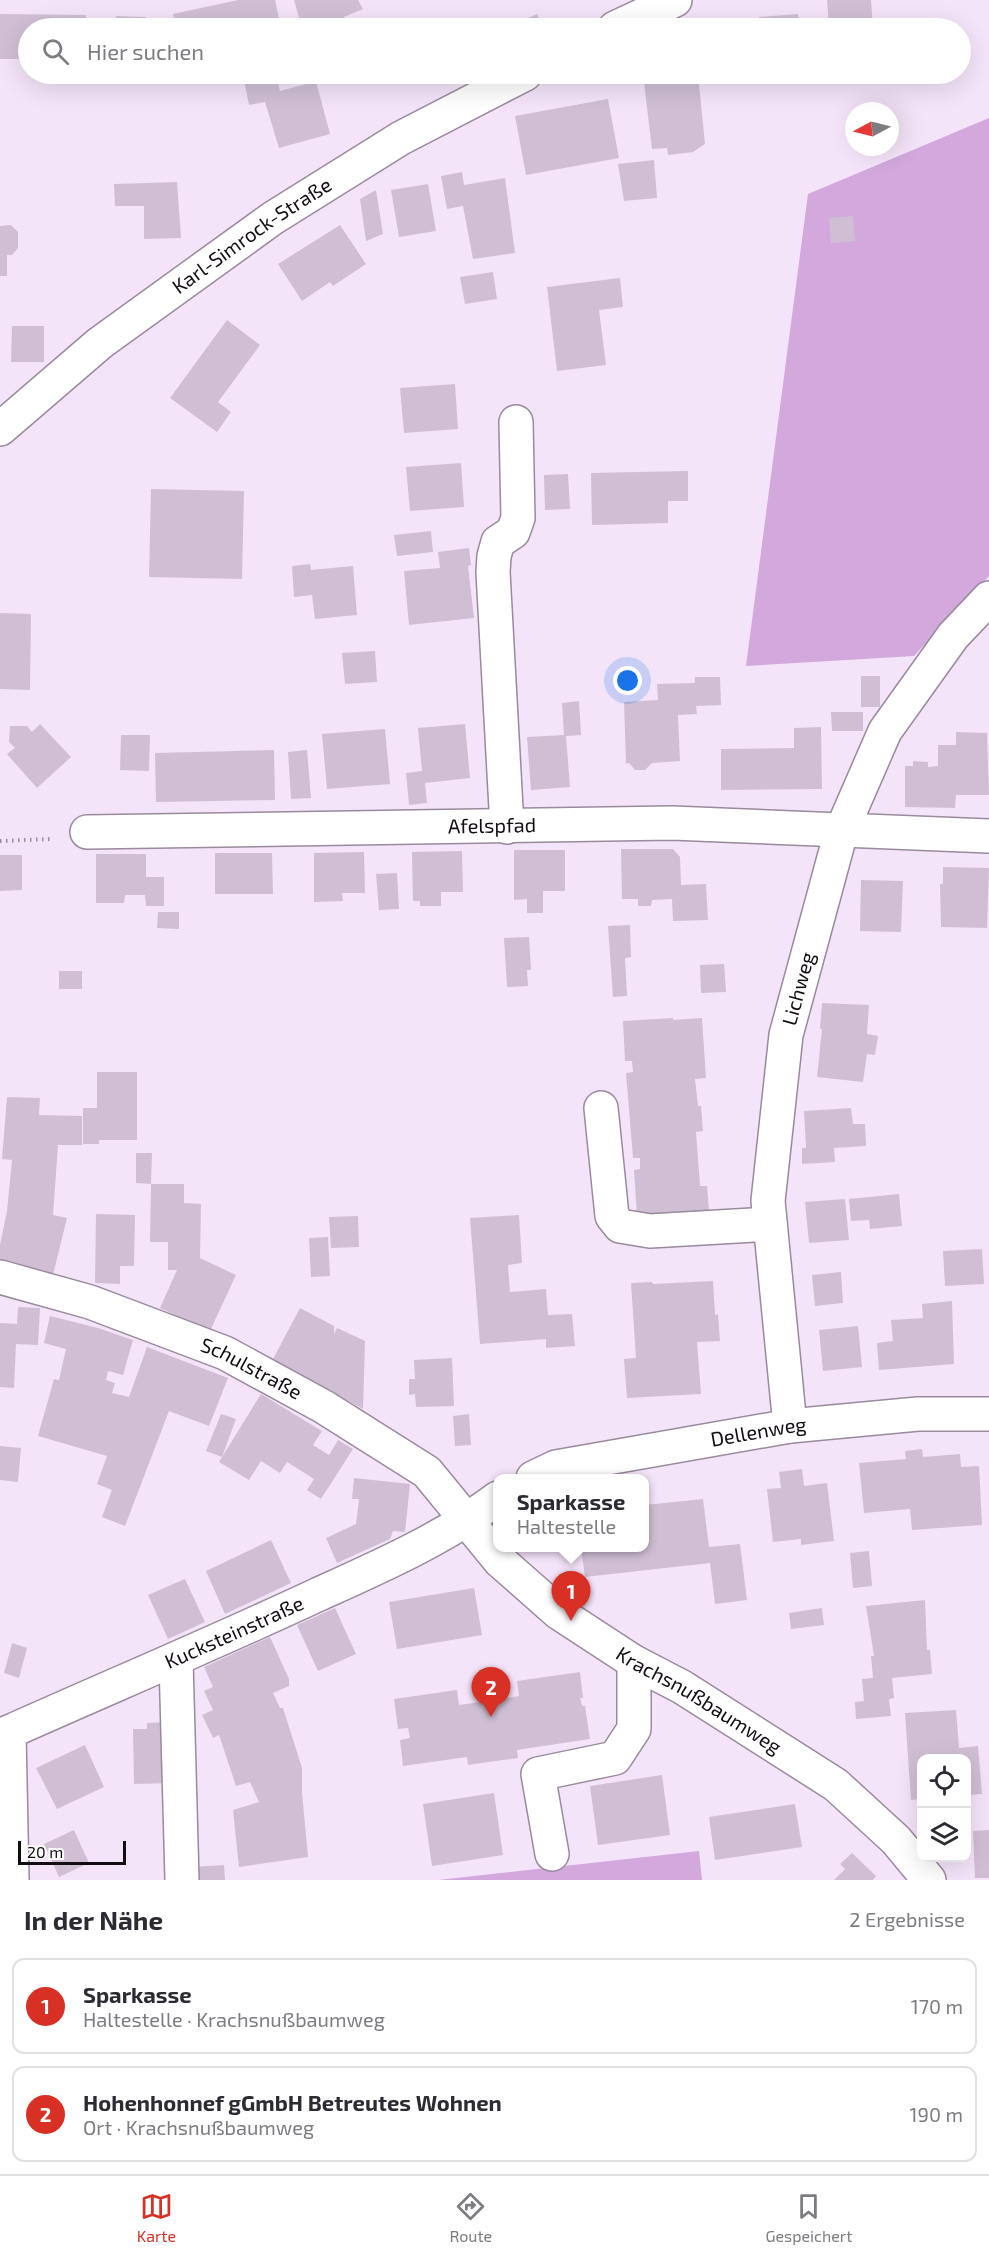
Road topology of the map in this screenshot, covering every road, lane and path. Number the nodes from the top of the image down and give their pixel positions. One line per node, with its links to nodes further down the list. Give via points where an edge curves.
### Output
1 (675, 0): 2 (street)
2 (636, 18)
3 (506, 84): 5 (street, Karl-Simrock-Straße, via 401,138 273,218 100,343)
4 (516, 422): 7 (street, via 518,518 513,532 498,542 493,572)
5 (0, 429)
6 (989, 598): 9 (street, Lichweg, via 953,636 885,731)
7 (507, 827): 8 (street, Afelspfad); 9 (street, Afelspfad, via 672,823)
8 (87, 832): 11 (path, via 87,838)
9 (841, 832): 10 (street, Afelspfad); 13 (street, Lichweg, via 786,1035 768,1201)
10 (989, 836)
11 (0, 841)
12 (601, 1108): 13 (street, via 612,1216 620,1226 650,1231)
13 (770, 1224): 16 (street, Lichweg)
14 (0, 1277): 19 (street, Schulstraße, via 90,1302 225,1353 324,1407 428,1472)
15 (989, 1414): 16 (street, Dellenweg, via 918,1414)
16 (790, 1426): 17 (street, Dellenweg, via 556,1467)
17 (543, 1474)
18 (493, 1502): 19 (street)
19 (467, 1521): 20 (street, Kucksteinstraße, via 392,1561); 21 (street, Krachsnußbaumweg, via 500,1561 559,1613)
20 (176, 1660): 22 (street, Kucksteinstraße); 25 (street)
21 (634, 1662): 23 (street, via 634,1729 615,1758 538,1774); 26 (street, Krachsnußbaumweg, via 682,1687 836,1785 896,1840)
22 (5, 1734): 24 (street)
23 (552, 1854)
24 (12, 1880)
25 (182, 1880)
26 (929, 1880)

